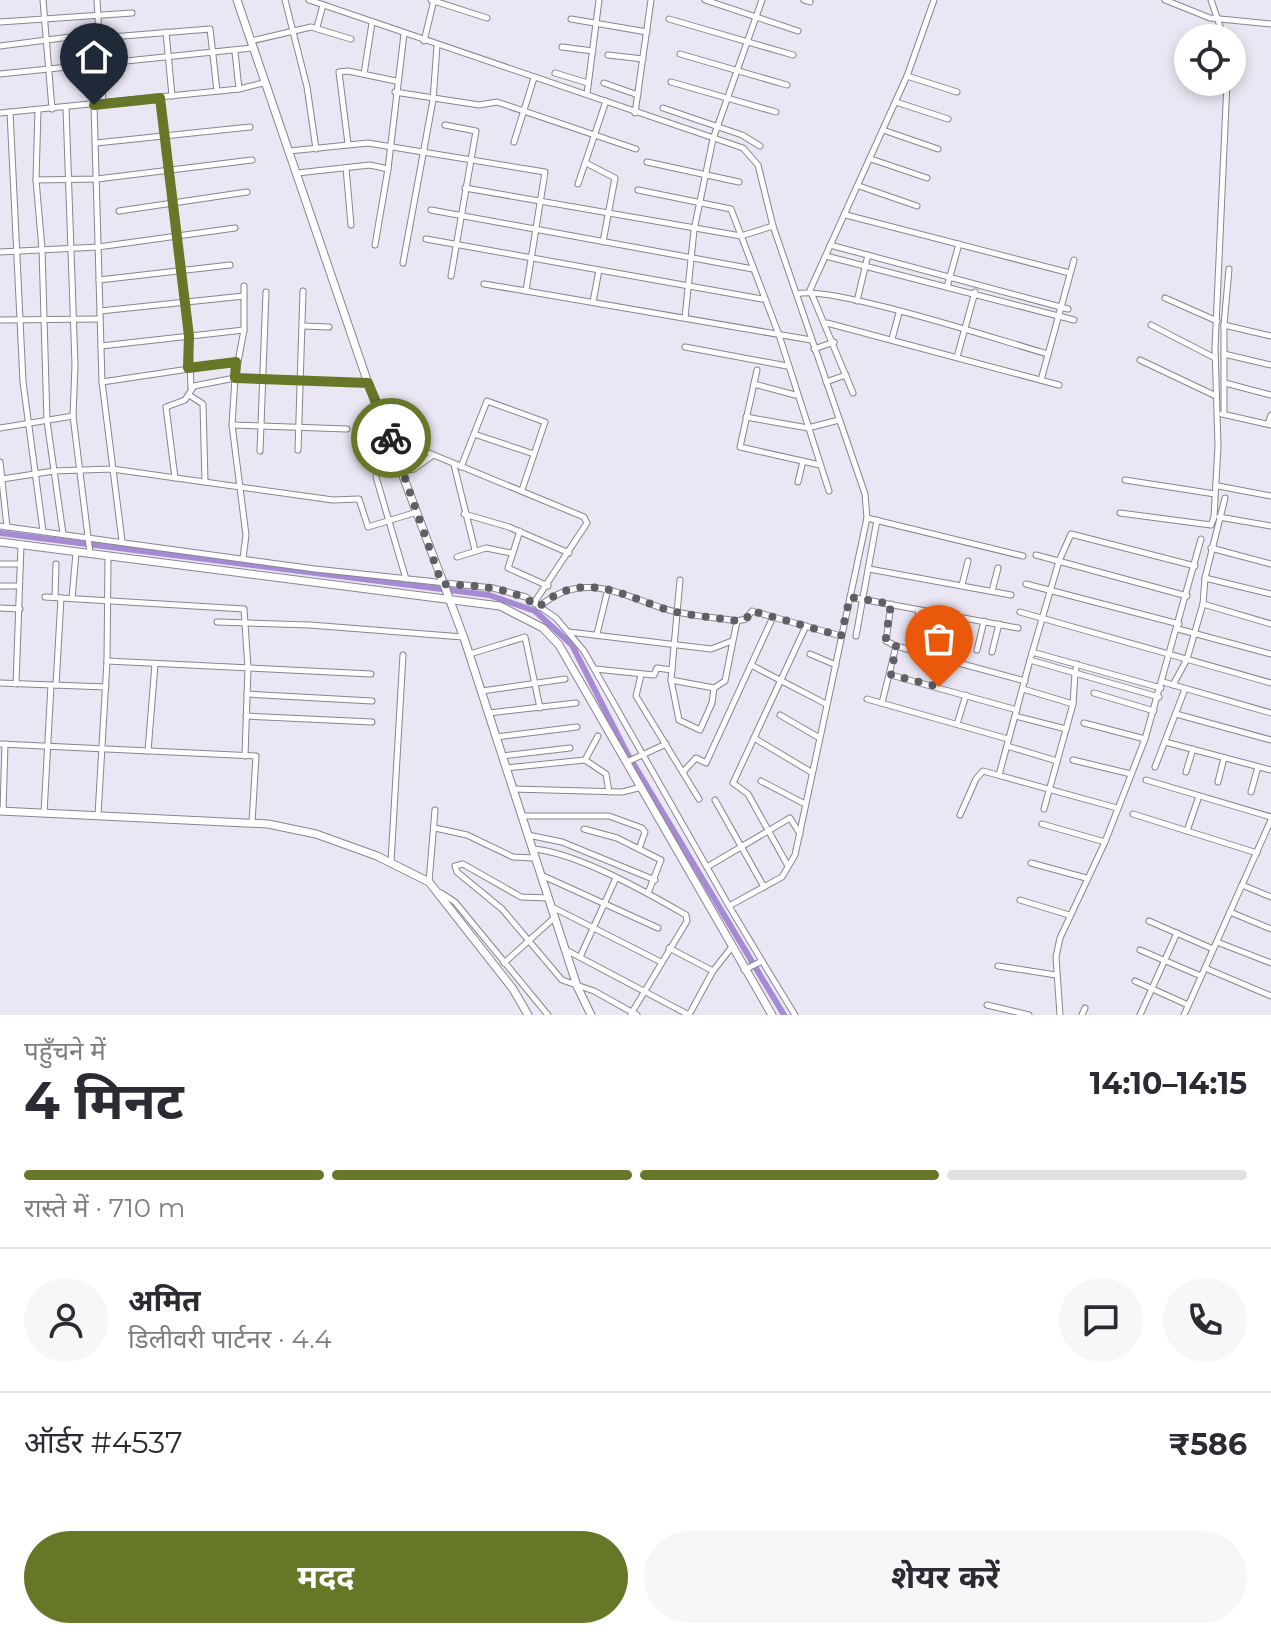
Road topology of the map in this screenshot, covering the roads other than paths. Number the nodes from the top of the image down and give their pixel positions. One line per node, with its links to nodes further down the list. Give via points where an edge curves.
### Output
1 (43, 0): 18 (street)
2 (97, 0): 16 (street)
3 (237, 0): 39 (street)
4 (285, 0): 29 (street)
5 (309, 0): 14 (street)
6 (433, 0): 19 (street); 35 (street)
7 (599, 0): 25 (street)
8 (651, 0): 32 (street)
9 (705, 0): 17 (street)
10 (762, 0): 17 (street)
11 (934, 0): 57 (street)
12 (1165, 0): 22 (street)
13 (1211, 0): 22 (street)
14 (323, 5): 24 (street); 28 (street)
15 (132, 13): 16 (street)
16 (98, 14): 18 (street); 34 (street)
17 (758, 16): 30 (street); 38 (street)
18 (44, 18): 23 (street); 37 (street)
19 (487, 18)
20 (571, 19): 25 (street)
21 (669, 19): 38 (street)
22 (1221, 20): 26 (street); 27 (street)
23 (0, 22)
24 (372, 23): 33 (street); 56 (street)
25 (597, 23): 32 (street); 43 (street)
26 (1222, 24)
27 (1271, 24)
28 (317, 27): 29 (street); 36 (street)
29 (292, 31): 39 (street); 100 (street)
30 (798, 31)
31 (166, 32): 34 (street); 45 (street, via 210,29); 49 (street)
32 (647, 32): 50 (street)
33 (404, 34): 35 (street); 59 (street)
34 (99, 38): 37 (street); 51 (street)
35 (425, 38): 41 (street)
36 (351, 39)
37 (46, 40): 40 (street); 53 (street)
38 (745, 40): 48 (street); 52 (street)
39 (251, 45): 44 (street); 61 (street)
40 (0, 46)
41 (437, 46): 58 (street); 74 (street)
42 (562, 47): 43 (street)
43 (593, 51): 65 (street)
44 (235, 52): 45 (street); 64 (street)
45 (214, 54): 49 (street); 66 (street)
46 (680, 54): 52 (street)
47 (608, 55): 50 (street)
48 (793, 55)
49 (168, 59): 51 (street); 70 (street)
50 (643, 59): 69 (street)
51 (101, 65): 53 (street); 77 (street)
52 (736, 69): 63 (street); 73 (street)
53 (48, 70): 55 (street); 81 (street)
54 (555, 73): 65 (street)
55 (0, 74)
56 (364, 74): 59 (street); 97 (street, via 339,72)
57 (907, 76): 68 (street); 76 (street)
58 (534, 77): 65 (street); 84 (street)
59 (396, 81): 67 (street)
60 (671, 82): 73 (street)
61 (263, 83): 64 (street); 104 (street)
62 (604, 83): 69 (street)
63 (787, 85)
64 (239, 89): 66 (street)
65 (588, 89): 75 (street)
66 (217, 91): 70 (street)
67 (395, 92): 74 (street); 98 (street)
68 (957, 92)
69 (638, 95): 82 (street)
70 (172, 96): 72 (street)
71 (1226, 96): 196 (street)
72 (160, 98): 77 (street); 94 (street)
73 (726, 98): 86 (street); 92 (street)
74 (433, 100): 84 (street, via 497,102); 103 (street)
75 (606, 101): 82 (street); 93 (street)
76 (896, 102): 88 (street); 91 (street)
77 (103, 104): 78 (street)
78 (94, 105): 79 (street); 96 (street)
79 (66, 108): 81 (street); 118 (street)
80 (663, 108): 92 (street)
81 (52, 109): 83 (street)
82 (636, 109): 92 (street)
83 (38, 110): 85 (street); 117 (street)
84 (523, 110): 93 (street); 95 (street)
85 (10, 112): 87 (street); 150 (street)
86 (776, 112)
87 (0, 113)
88 (948, 119)
89 (445, 125): 105 (street, via 476,131)
90 (250, 127): 94 (street)
91 (883, 130): 102 (street); 106 (street)
92 (715, 132): 99 (street); 114 (street); 135 (street, via 743,148 758,165)
93 (595, 134): 101 (street); 109 (street)
94 (164, 136): 96 (street); 112 (street)
95 (514, 142)
96 (96, 143): 116 (street)
97 (348, 144): 98 (street); 100 (street)
98 (392, 146): 103 (street); 111 (street)
99 (760, 146)
100 (316, 149): 104 (street)
101 (636, 149)
102 (938, 149)
103 (423, 151): 105 (street); 157 (street)
104 (288, 152): 113 (street)
105 (470, 159): 122 (street); 125 (street, via 545,172)
106 (871, 159): 115 (street); 121 (street)
107 (252, 160): 112 (street)
108 (647, 162): 114 (street)
109 (586, 163): 120 (street); 131 (street, via 615,178)
110 (346, 168): 111 (street); 113 (street); 134 (street)
111 (388, 169): 144 (street)
112 (169, 170): 116 (street); 127 (street)
113 (296, 173): 230 (street)
114 (705, 175): 119 (street); 126 (street)
115 (927, 178)
116 (97, 179): 118 (street); 147 (street)
117 (36, 180): 118 (street); 148 (street)
118 (68, 180): 149 (street)
119 (739, 182)
120 (578, 184)
121 (859, 186): 128 (street); 132 (street)
122 (465, 188): 125 (street); 133 (street)
123 (638, 190): 126 (street)
124 (247, 192): 127 (street)
125 (540, 202): 131 (street); 137 (street)
126 (699, 202): 138 (street); 139 (street, via 731,209)
127 (173, 203): 130 (street); 140 (street)
128 (917, 206)
129 (431, 210): 133 (street)
130 (119, 211)
131 (608, 214): 138 (street); 142 (street)
132 (846, 215): 143 (street); 146 (street)
133 (460, 217): 137 (street); 145 (street)
134 (351, 225)
135 (773, 226): 139 (street); 176 (street)
136 (235, 228): 140 (street)
137 (535, 230): 142 (street); 154 (street)
138 (694, 230): 139 (street); 155 (street)
139 (741, 236): 160 (street)
140 (177, 237): 147 (street); 162 (street)
141 (426, 239): 145 (street)
142 (603, 242): 155 (street)
143 (959, 244): 164 (street); 166 (street)
144 (375, 245)
145 (456, 245): 154 (street); 165 (street)
146 (830, 245): 152 (street); 153 (street)
147 (98, 247): 149 (street); 167 (street)
148 (42, 249): 149 (street); 150 (street); 190 (street)
149 (70, 249): 191 (street)
150 (15, 251): 151 (street); 194 (street)
151 (0, 252)
152 (868, 255): 159 (street); 166 (street)
153 (826, 256): 159 (street); 176 (street)
154 (531, 258): 163 (street); 174 (street)
155 (690, 258): 160 (street); 171 (street)
156 (1074, 260): 164 (street)
157 (403, 263)
158 (230, 265): 162 (street)
159 (865, 267): 172 (street); 181 (street)
160 (753, 269): 180 (street)
161 (1229, 269): 199 (street)
162 (181, 270): 167 (street); 183 (street)
163 (599, 270): 171 (street); 182 (street)
164 (1070, 273): 184 (street)
165 (451, 276)
166 (949, 277): 169 (street); 172 (street)
167 (99, 280): 186 (street)
168 (484, 284): 174 (street)
169 (977, 285): 177 (street); 184 (street)
170 (244, 286): 178 (street)
171 (691, 286): 180 (street); 189 (street)
172 (947, 287): 177 (street)
173 (303, 291): 200 (street)
174 (526, 291): 182 (street)
175 (266, 292): 225 (street)
176 (803, 292): 181 (street); 197 (street); 208 (street)
177 (974, 293): 188 (street); 203 (street)
178 (244, 296): 183 (street); 202 (street)
179 (1165, 298): 196 (street)
180 (763, 299): 204 (street)
181 (857, 301): 187 (street)
182 (593, 302): 189 (street)
183 (185, 304): 186 (street); 205 (street)
184 (1061, 308): 185 (street); 188 (street)
185 (1068, 309)
186 (100, 311): 192 (street)
187 (899, 313): 203 (street); 207 (street)
188 (1058, 316): 195 (street); 213 (street)
189 (685, 318): 204 (street)
190 (43, 319): 191 (street); 194 (street); 244 (street)
191 (73, 319): 192 (street); 241 (street)
192 (100, 319): 210 (street)
193 (0, 320): 194 (street)
194 (20, 320): 245 (street)
195 (1074, 320)
196 (1217, 321): 216 (street)
197 (826, 323): 207 (street); 209 (street)
198 (1151, 325): 216 (street)
199 (1224, 325): 206 (street); 214 (street)
200 (303, 326): 201 (street); 226 (street)
201 (329, 327)
202 (244, 330): 205 (street); 218 (street)
203 (964, 330): 213 (street); 215 (street)
204 (779, 335): 208 (street); 220 (street)
205 (189, 336): 210 (street); 221 (street)
206 (1271, 336)
207 (892, 339): 215 (street)
208 (811, 340): 212 (street)
209 (834, 342): 212 (street); 223 (street)
210 (101, 346): 229 (street)
211 (685, 347): 220 (street)
212 (819, 348): 227 (street)
213 (1048, 354): 228 (street)
214 (1224, 354): 219 (street); 231 (street)
215 (957, 357): 228 (street)
216 (1216, 358): 238 (street)
217 (1140, 360): 238 (street)
218 (236, 362): 221 (street); 224 (street)
219 (1271, 365)
220 (787, 366): 236 (street)
221 (188, 368): 229 (street); 234 (street)
222 (757, 370): 232 (street)
223 (846, 375): 227 (street); 235 (street)
224 (235, 378): 225 (street); 234 (street); 246 (street)
225 (263, 379): 226 (street); 248 (street)
226 (302, 380): 230 (street); 249 (street)
227 (831, 380): 243 (street)
228 (1041, 380): 233 (street)
229 (102, 382): 265 (street)
230 (368, 383): 254 (street)
231 (1225, 383): 237 (street); 239 (street)
232 (754, 384): 236 (street); 242 (street)
233 (1059, 385)
234 (190, 391): 270 (street, via 185,400 166,407); 273 (street, via 203,404)
235 (853, 393)
236 (796, 395): 251 (street)
237 (1271, 395)
238 (1216, 396): 239 (street)
239 (1221, 413): 247 (street); 275 (street)
240 (1271, 415): 247 (street)
241 (73, 416): 244 (street); 264 (street)
242 (746, 417): 251 (street); 259 (street, via 740,447)
243 (839, 420): 251 (street); 286 (street)
244 (47, 421): 245 (street); 267 (street)
245 (29, 422): 250 (street); 268 (street)
246 (232, 425): 248 (street); 276 (street)
247 (1270, 425)
248 (261, 426): 249 (street); 256 (street)
249 (299, 427): 252 (street); 255 (street)
250 (0, 428)
251 (808, 428): 262 (street)
252 (347, 429)
253 (474, 434): 257 (street); 257 (street, via 487,401 545,422); 263 (street)
254 (390, 437): 258 (street); 266 (street)
255 (298, 450)
256 (260, 451)
257 (534, 454): 277 (street)
258 (433, 455): 261 (street); 266 (street)
259 (803, 461): 262 (street); 274 (street)
260 (0, 462): 271 (street)
261 (453, 464): 263 (street); 284 (street)
262 (821, 465): 278 (street)
263 (461, 467): 277 (street)
264 (81, 468): 265 (street); 267 (street); 293 (street)
265 (112, 469): 270 (street); 295 (street)
266 (408, 470): 282 (street)
267 (54, 471): 268 (street); 292 (street)
268 (36, 475): 271 (street); 290 (street)
269 (376, 477): 287 (street)
270 (175, 478): 273 (street)
271 (2, 479): 289 (street)
272 (1125, 480): 279 (street)
273 (205, 482): 276 (street)
274 (798, 482)
275 (1218, 486): 279 (street); 280 (street)
276 (240, 487): 287 (street, via 359,499 368,527); 308 (street)
277 (522, 490): 303 (street, via 584,517 587,523)
278 (829, 491)
279 (1215, 494): 285 (street)
280 (1271, 496)
281 (1225, 498): 285 (street)
282 (417, 512): 287 (street); 325 (street)
283 (1120, 513): 285 (street, via 1211,525)
284 (464, 514): 291 (street); 299 (street)
285 (1217, 517): 288 (street); 298 (street)
286 (873, 519): 305 (street); 317 (street); 337 (street)
287 (389, 520): 319 (street)
288 (1271, 526)
289 (4, 527): 290 (street)
290 (43, 531): 292 (street)
291 (520, 531): 302 (street); 303 (street)
292 (63, 534): 293 (street)
293 (90, 539): 295 (street); 300 (street)
294 (1201, 539): 315 (street)
295 (122, 541): 308 (street)
296 (0, 542): 297 (street)
297 (21, 545): 301 (street); 312 (street)
298 (1211, 548): 314 (street); 318 (street)
299 (475, 550): 302 (street); 307 (street)
300 (90, 552): 301 (street); 306 (street)
301 (76, 553): 335 (street)
302 (511, 553): 326 (street, via 511,571)
303 (569, 553): 326 (street)
304 (1036, 555): 310 (street)
305 (1023, 556)
306 (108, 557): 336 (street); 338 (street)
307 (457, 557)
308 (243, 558): 319 (street)
309 (968, 561): 322 (street)
310 (1059, 561): 315 (street, via 1067,539 1077,533); 329 (street); 332 (street)
311 (0, 564): 312 (street)
312 (20, 564): 324 (street)
313 (56, 564): 334 (street)
314 (1271, 564)
315 (1195, 566): 332 (street)
316 (998, 568): 328 (street)
317 (869, 569): 322 (street); 337 (street)
318 (1205, 578): 330 (street); 340 (street)
319 (406, 579): 325 (street)
320 (680, 580): 345 (street)
321 (1026, 584): 329 (street)
322 (962, 585): 328 (street)
323 (0, 586): 324 (street)
324 (19, 586): 343 (street)
325 (442, 586): 336 (street); 341 (street, via 493,588)
326 (548, 586): 341 (street)
327 (608, 589): 341 (street, via 579,586); 345 (street); 361 (street)
328 (992, 591): 331 (street)
329 (1051, 591): 349 (street); 357 (street)
330 (1271, 594)
331 (1011, 595)
332 (1187, 596): 357 (street)
333 (45, 597): 334 (street)
334 (58, 598): 335 (street); 400 (street)
335 (72, 598): 338 (street)
336 (449, 598): 364 (street); 451 (street, via 500,606 543,628 582,680)
337 (856, 598): 339 (street); 362 (street); 363 (street)
338 (105, 599): 353 (street, via 244,609); 380 (street)
339 (891, 604): 344 (street); 367 (street, via 886,641)
340 (1203, 604): 355 (street); 360 (street)
341 (537, 605): 359 (street)
342 (0, 608): 343 (street)
343 (20, 609): 399 (street)
344 (919, 610): 347 (street); 369 (street)
345 (676, 611): 350 (street); 366 (street)
346 (1020, 612): 349 (street)
347 (955, 615): 351 (street); 368 (street)
348 (773, 617): 350 (street, via 752,611); 356 (street); 383 (street)
349 (1044, 618): 372 (street); 375 (street)
350 (737, 621): 365 (street)
351 (984, 621): 354 (street); 370 (street)
352 (217, 622): 353 (street)
353 (244, 623): 364 (street); 385 (street)
354 (999, 624): 358 (street); 371 (street)
355 (1271, 624)
356 (806, 626): 362 (street); 393 (street)
357 (1179, 627): 360 (street); 375 (street)
358 (1018, 628)
359 (568, 632): 361 (street); 386 (street)
360 (1195, 632): 376 (street); 378 (street)
361 (597, 634): 366 (street)
362 (841, 636): 384 (street)
363 (856, 636)
364 (464, 638): 373 (street)
365 (733, 640): 366 (street, via 711,649); 404 (street, via 725,681)
366 (674, 646): 387 (street)
367 (896, 646): 369 (street); 391 (street)
368 (948, 647)
369 (913, 650): 395 (street)
370 (977, 650)
371 (992, 652)
372 (1032, 652): 379 (street); 382 (street)
373 (470, 654): 397 (street, via 522,636); 407 (street)
374 (810, 654): 384 (street)
375 (1171, 654): 378 (street); 401 (street)
376 (1271, 654)
377 (403, 655): 499 (street)
378 (1187, 659): 398 (street); 402 (street)
379 (1030, 660): 388 (street); 395 (street)
380 (107, 661): 381 (street); 403 (street)
381 (155, 664): 385 (street); 445 (street)
382 (1077, 664): 388 (street); 401 (street)
383 (751, 665): 393 (street); 458 (street, via 706,763 696,758)
384 (836, 665): 416 (street)
385 (248, 668): 389 (street); 409 (street)
386 (595, 669): 390 (street); 446 (street)
387 (672, 670): 390 (street, via 657,668 654,675); 394 (street)
388 (1075, 673): 411 (street); 417 (street)
389 (371, 674)
390 (641, 675): 440 (street, via 636,696)
391 (891, 675): 410 (street); 415 (street)
392 (565, 679): 397 (street)
393 (781, 679): 416 (street); 434 (street)
394 (671, 680): 404 (street); 404 (street, via 679,720 700,730)
395 (1025, 681): 405 (street)
396 (0, 683): 399 (street)
397 (535, 683): 407 (street); 418 (street)
398 (1271, 683)
399 (16, 684): 400 (street)
400 (53, 685): 403 (street); 441 (street)
401 (1162, 685): 402 (street); 411 (street)
402 (1173, 685): 406 (street)
403 (106, 687): 443 (street)
404 (714, 688)
405 (1023, 689): 417 (street); 421 (street)
406 (1185, 689): 422 (street); 423 (street)
407 (481, 692): 420 (street)
408 (1094, 693): 419 (street)
409 (247, 694): 413 (street); 425 (street)
410 (966, 695): 421 (street); 428 (street)
411 (1159, 697): 419 (street)
412 (867, 699): 415 (street)
413 (372, 701)
414 (576, 703): 418 (street)
415 (882, 703): 428 (street)
416 (826, 704): 433 (street)
417 (1073, 704): 430 (street)
418 (540, 708): 420 (street)
419 (1154, 711): 435 (street)
420 (489, 713): 432 (street)
421 (1016, 713): 430 (street); 437 (street)
422 (1271, 713)
423 (1176, 714): 436 (street); 438 (street)
424 (780, 715): 433 (street)
425 (246, 716): 426 (street); 447 (street)
426 (372, 722)
427 (1084, 723): 435 (street)
428 (957, 724): 437 (street)
429 (577, 727): 432 (street)
430 (1066, 729): 453 (street)
431 (598, 736): 450 (street)
432 (496, 737): 448 (street)
433 (818, 737): 459 (street)
434 (754, 738): 459 (street); 489 (street, via 733,783 748,794)
435 (1145, 739): 461 (street)
436 (1271, 740)
437 (1008, 742): 453 (street); 462 (street)
438 (1165, 742): 444 (street); 454 (street)
439 (2, 744): 441 (street); 478 (street)
440 (666, 744): 446 (street); 458 (street)
441 (48, 746): 443 (street); 479 (street)
442 (570, 748): 448 (street)
443 (102, 749): 445 (street); 481 (street)
444 (1193, 749): 449 (street); 460 (street)
445 (148, 751): 447 (street)
446 (643, 753): 451 (street); 502 (street)
447 (245, 756): 485 (street, via 256,756)
448 (501, 756): 456 (street)
449 (1224, 758): 455 (street); 465 (street)
450 (585, 760): 456 (street); 469 (street, via 606,774)
451 (629, 760): 466 (street)
452 (1073, 760): 461 (street)
453 (1057, 761): 468 (street)
454 (1155, 767)
455 (1258, 767): 457 (street); 470 (street)
456 (505, 768): 467 (street)
457 (1271, 770)
458 (683, 772): 472 (street)
459 (811, 772): 474 (street)
460 (1186, 772)
461 (1131, 774): 475 (street)
462 (999, 775): 468 (street); 482 (street, via 979,773)
463 (1146, 780): 471 (street)
464 (761, 781): 474 (street)
465 (1218, 782)
466 (638, 788): 469 (street); 531 (street, via 683,856)
467 (513, 789): 469 (street); 483 (street)
468 (1049, 789): 475 (street); 476 (street)
469 (609, 792)
470 (1251, 792)
471 (1199, 796): 484 (street); 490 (street)
472 (699, 799)
473 (715, 800): 494 (street)
474 (805, 804): 492 (street)
475 (1117, 808): 493 (street)
476 (1044, 809)
477 (435, 810): 487 (street)
478 (2, 811): 479 (street)
479 (44, 813): 481 (street)
480 (1133, 814): 490 (street)
481 (98, 815): 485 (street)
482 (960, 815)
483 (521, 816): 491 (street); 496 (street, via 609,816 642,828)
484 (1271, 818): 497 (street)
485 (252, 823): 499 (street, via 316,834)
486 (1042, 824): 493 (street)
487 (435, 828): 498 (street, via 467,835 513,857); 507 (street)
488 (584, 829): 496 (street)
489 (768, 830): 492 (street, via 790,818); 494 (street); 501 (street)
490 (1187, 831): 497 (street)
491 (527, 834): 495 (street); 506 (street, via 562,842)
492 (801, 835): 501 (street)
493 (1105, 842): 505 (street)
494 (741, 847): 502 (street); 509 (street)
495 (532, 849): 498 (street); 504 (street)
496 (639, 849): 506 (street, via 661,860)
497 (1257, 853): 508 (street)
498 (534, 858): 503 (street)
499 (391, 863): 507 (street)
500 (1031, 863): 505 (street)
501 (788, 866): 509 (street, via 782,877)
502 (707, 867): 516 (street)
503 (540, 875): 514 (street); 515 (street)
504 (616, 878): 511 (street); 515 (street)
505 (1086, 878): 518 (street)
506 (655, 880): 511 (street)
507 (429, 882): 510 (street)
508 (1242, 885): 512 (street); 517 (street)
509 (764, 887): 516 (street)
510 (437, 892): 536 (street, via 455,902); 553 (street)
511 (648, 893): 527 (street, via 687,918)
512 (1271, 897)
513 (1020, 900): 518 (street)
514 (550, 903): 519 (street); 521 (street); 525 (street, via 521,897 463,864 455,866)
515 (606, 903): 521 (street); 522 (street)
516 (729, 906): 534 (street)
517 (1230, 912): 523 (street); 526 (street)
518 (1069, 915): 542 (street)
519 (554, 918): 525 (street); 529 (street)
520 (1149, 921): 524 (street)
521 (596, 927): 532 (street); 533 (street)
522 (658, 928)
523 (1271, 929)
524 (1177, 933): 528 (street); 535 (street)
525 (530, 940): 536 (street); 545 (street, via 562,980)
526 (1217, 942): 528 (street); 537 (street)
527 (669, 948): 533 (street); 541 (street)
528 (1213, 949): 539 (street)
529 (566, 950): 532 (street); 545 (street)
530 (1140, 950): 535 (street)
531 (728, 952): 540 (street); 541 (street)
532 (580, 957): 547 (street)
533 (662, 962): 547 (street)
534 (759, 962): 540 (street); 557 (street)
535 (1164, 962): 543 (street); 546 (street)
536 (504, 963): 554 (street)
537 (1271, 963)
538 (998, 966): 542 (street)
539 (1205, 968): 543 (street); 548 (street)
540 (746, 969): 556 (street)
541 (713, 971): 547 (street, via 689,1015)
542 (1056, 975): 559 (street)
543 (1201, 976): 550 (street)
544 (1135, 981): 546 (street)
545 (577, 986): 552 (street); 555 (street)
546 (1151, 989): 550 (street); 561 (street)
547 (643, 990): 552 (street)
548 (1271, 996)
549 (987, 1005): 558 (street)
550 (1188, 1005): 562 (street)
551 (1085, 1008): 560 (street)
552 (633, 1014)
553 (528, 1015)
554 (548, 1015)
555 (591, 1015)
556 (772, 1015)
557 (795, 1015)
558 (1029, 1015)
559 (1060, 1015)
560 (1082, 1015)
561 (1140, 1015)
562 (1184, 1015)

